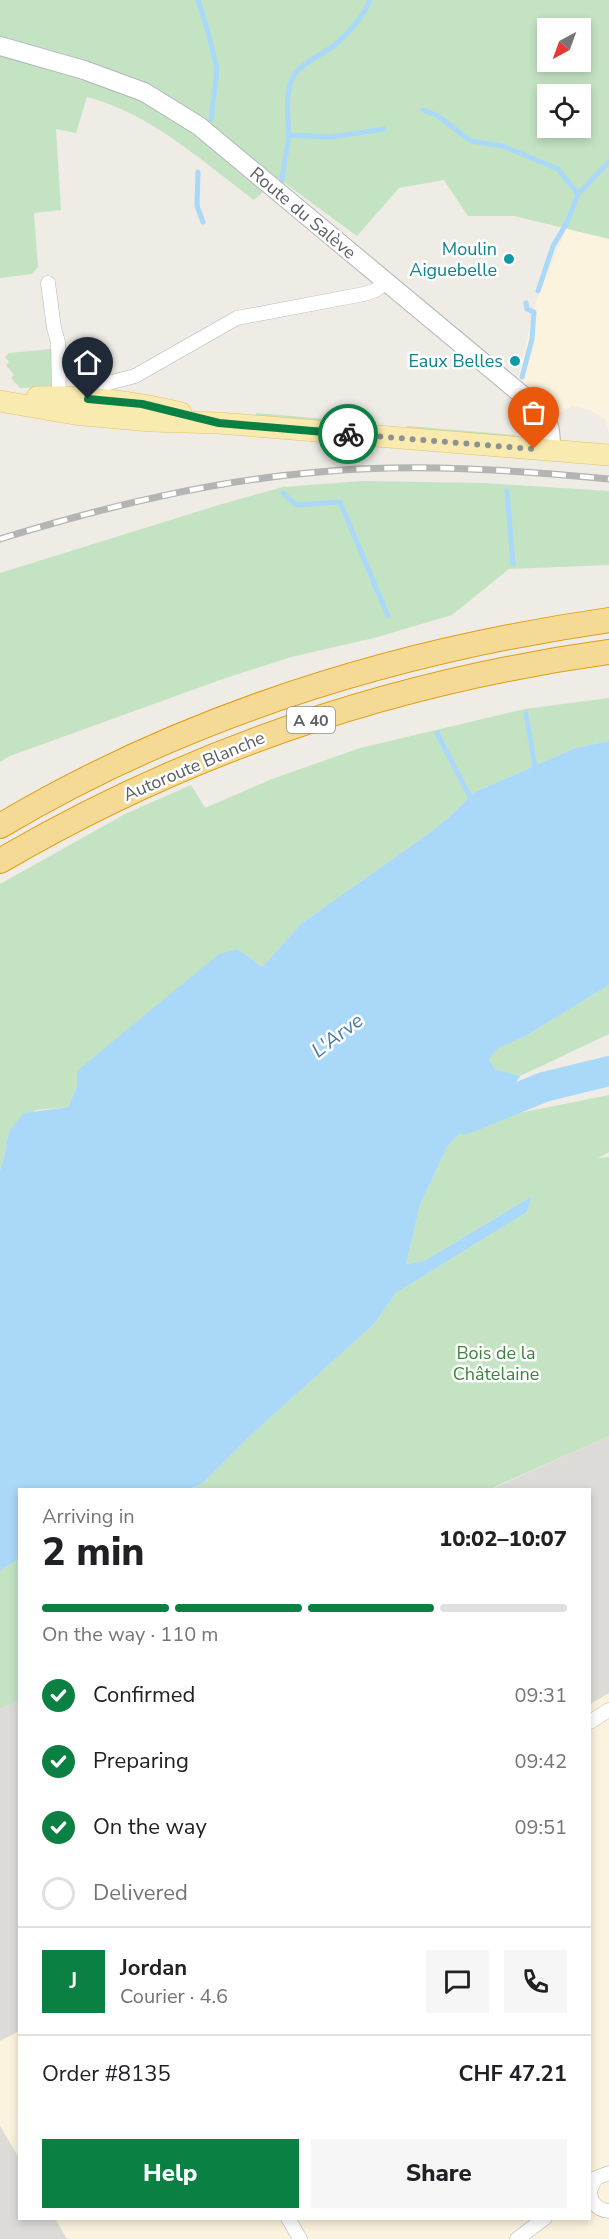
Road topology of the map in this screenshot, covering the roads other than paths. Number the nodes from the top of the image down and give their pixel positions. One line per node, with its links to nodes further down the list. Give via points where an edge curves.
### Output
1 (0, 46): 2 (street, Route du Salève, via 113,80 163,102 199,126)
2 (386, 282): 4 (street, via 364,294 237,318 135,376 97,386); 8 (street, Route du Salève, via 539,409 549,424)
3 (48, 283): 6 (street, via 58,342)
4 (88, 399): 6 (main road); 7 (main road, via 142,404)
5 (0, 400): 6 (main road)
6 (58, 404): 7 (main road, via 161,422)
7 (219, 423): 8 (main road)
8 (551, 450): 9 (main road)
9 (609, 455)
10 (609, 620): 12 (highway, Autoroute Blanche / A 40, via 460,647 290,693 157,745)
11 (609, 652): 13 (highway, Autoroute Blanche / A 40, via 410,691 256,738 141,786)
12 (2, 824)
13 (0, 861)
14 (609, 1710): 15 (street)
15 (591, 1721)
16 (609, 2173): 17 (street)
17 (591, 2185)
18 (289, 2220): 20 (street)
19 (542, 2220): 21 (street)
20 (300, 2239)
21 (517, 2239)

